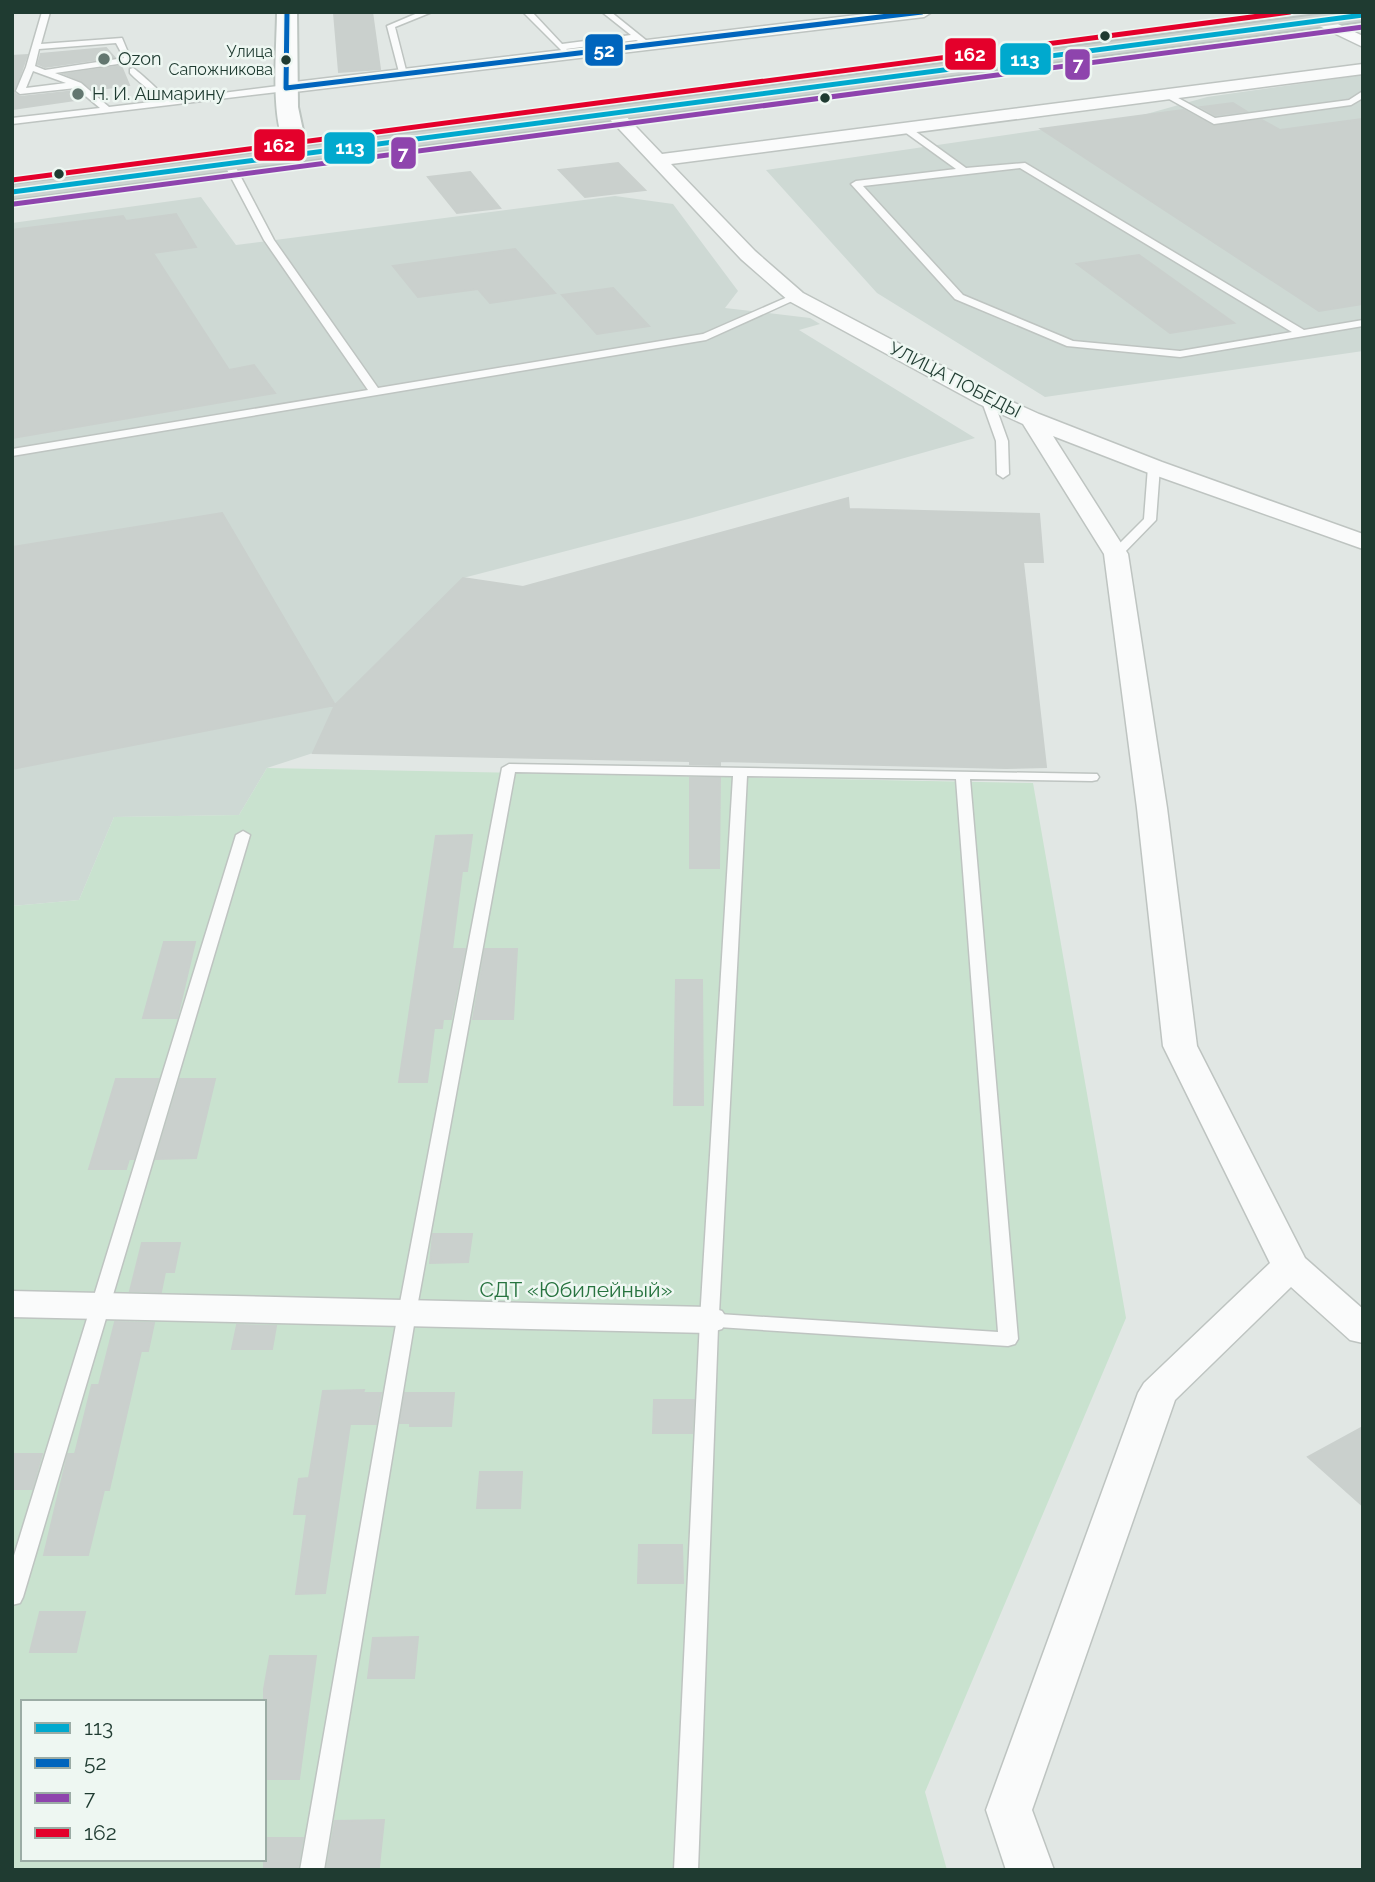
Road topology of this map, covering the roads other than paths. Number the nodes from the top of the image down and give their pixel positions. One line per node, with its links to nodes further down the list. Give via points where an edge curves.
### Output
1 (287, 12): 22 (main road)
2 (428, 12): 20 (lane, via 391,26)
3 (527, 12): 15 (lane)
4 (606, 12): 12 (lane)
5 (783, 12): 11 (street)
6 (924, 12): 11 (street)
7 (1266, 12): 30 (main road)
8 (43, 14): 14 (lane)
9 (1363, 15): 10 (main road)
10 (1311, 16): 13 (street); 27 (main road)
11 (803, 26): 12 (street)
12 (642, 41): 15 (street)
13 (1363, 42)
14 (35, 47): 16 (lane); 19 (lane, via 119,40 129,60)
15 (564, 51): 20 (street)
16 (30, 67): 19 (lane); 21 (lane, via 20,91)
17 (1363, 69): 24 (street)
18 (133, 71): 25 (lane)
19 (47, 72): 21 (lane)
20 (403, 74): 22 (street)
21 (78, 85): 26 (lane)
22 (286, 88): 25 (lane); 30 (main road)
23 (1363, 94): 24 (lane, via 1351,102 1214,121)
24 (1166, 95): 29 (street)
25 (165, 103): 26 (lane)
26 (108, 110): 28 (lane)
27 (613, 113): 30 (main road); 31 (street, УЛИЦА ПОБЕДЫ)
28 (12, 121)
29 (905, 128): 31 (street); 33 (lane)
30 (298, 147): 32 (main road); 34 (main road)
31 (658, 159): 36 (street, УЛИЦА ПОБЕДЫ, via 748,256)
32 (229, 164): 35 (main road); 39 (lane, via 268,240)
33 (964, 171): 38 (lane, via 1022,164); 38 (lane, via 856,184 959,297 1071,344 1180,354)
34 (12, 175)
35 (12, 192)
36 (796, 297): 39 (lane, via 706,337); 40 (street, УЛИЦА ПОБЕДЫ)
37 (1363, 323): 38 (lane)
38 (1302, 333)
39 (375, 392): 42 (lane)
40 (987, 398): 41 (street, УЛИЦА ПОБЕДЫ); 44 (lane, via 1002,441)
41 (1031, 419): 43 (street, УЛИЦА ПОБЕДЫ); 46 (street)
42 (12, 453)
43 (1154, 467): 45 (street, УЛИЦА ПОБЕДЫ); 46 (lane, via 1150,520)
44 (1003, 474)
45 (1363, 542)
46 (1116, 554): 51 (street, via 1180,1046)
47 (740, 772): 48 (lane); 54 (lane, via 509,768); 55 (lane)
48 (963, 776): 49 (lane); 55 (lane, via 1008,1339)
49 (1092, 777)
50 (243, 835): 53 (lane)
51 (1290, 1266): 56 (street); 60 (street, via 1158,1393 1009,1810)
52 (12, 1304): 53 (street)
53 (99, 1305): 54 (street); 57 (lane)
54 (407, 1313): 55 (street); 58 (lane)
55 (709, 1320): 59 (lane)
56 (1363, 1330)
57 (12, 1597)
58 (312, 1870)
59 (685, 1870)
60 (1030, 1870)

